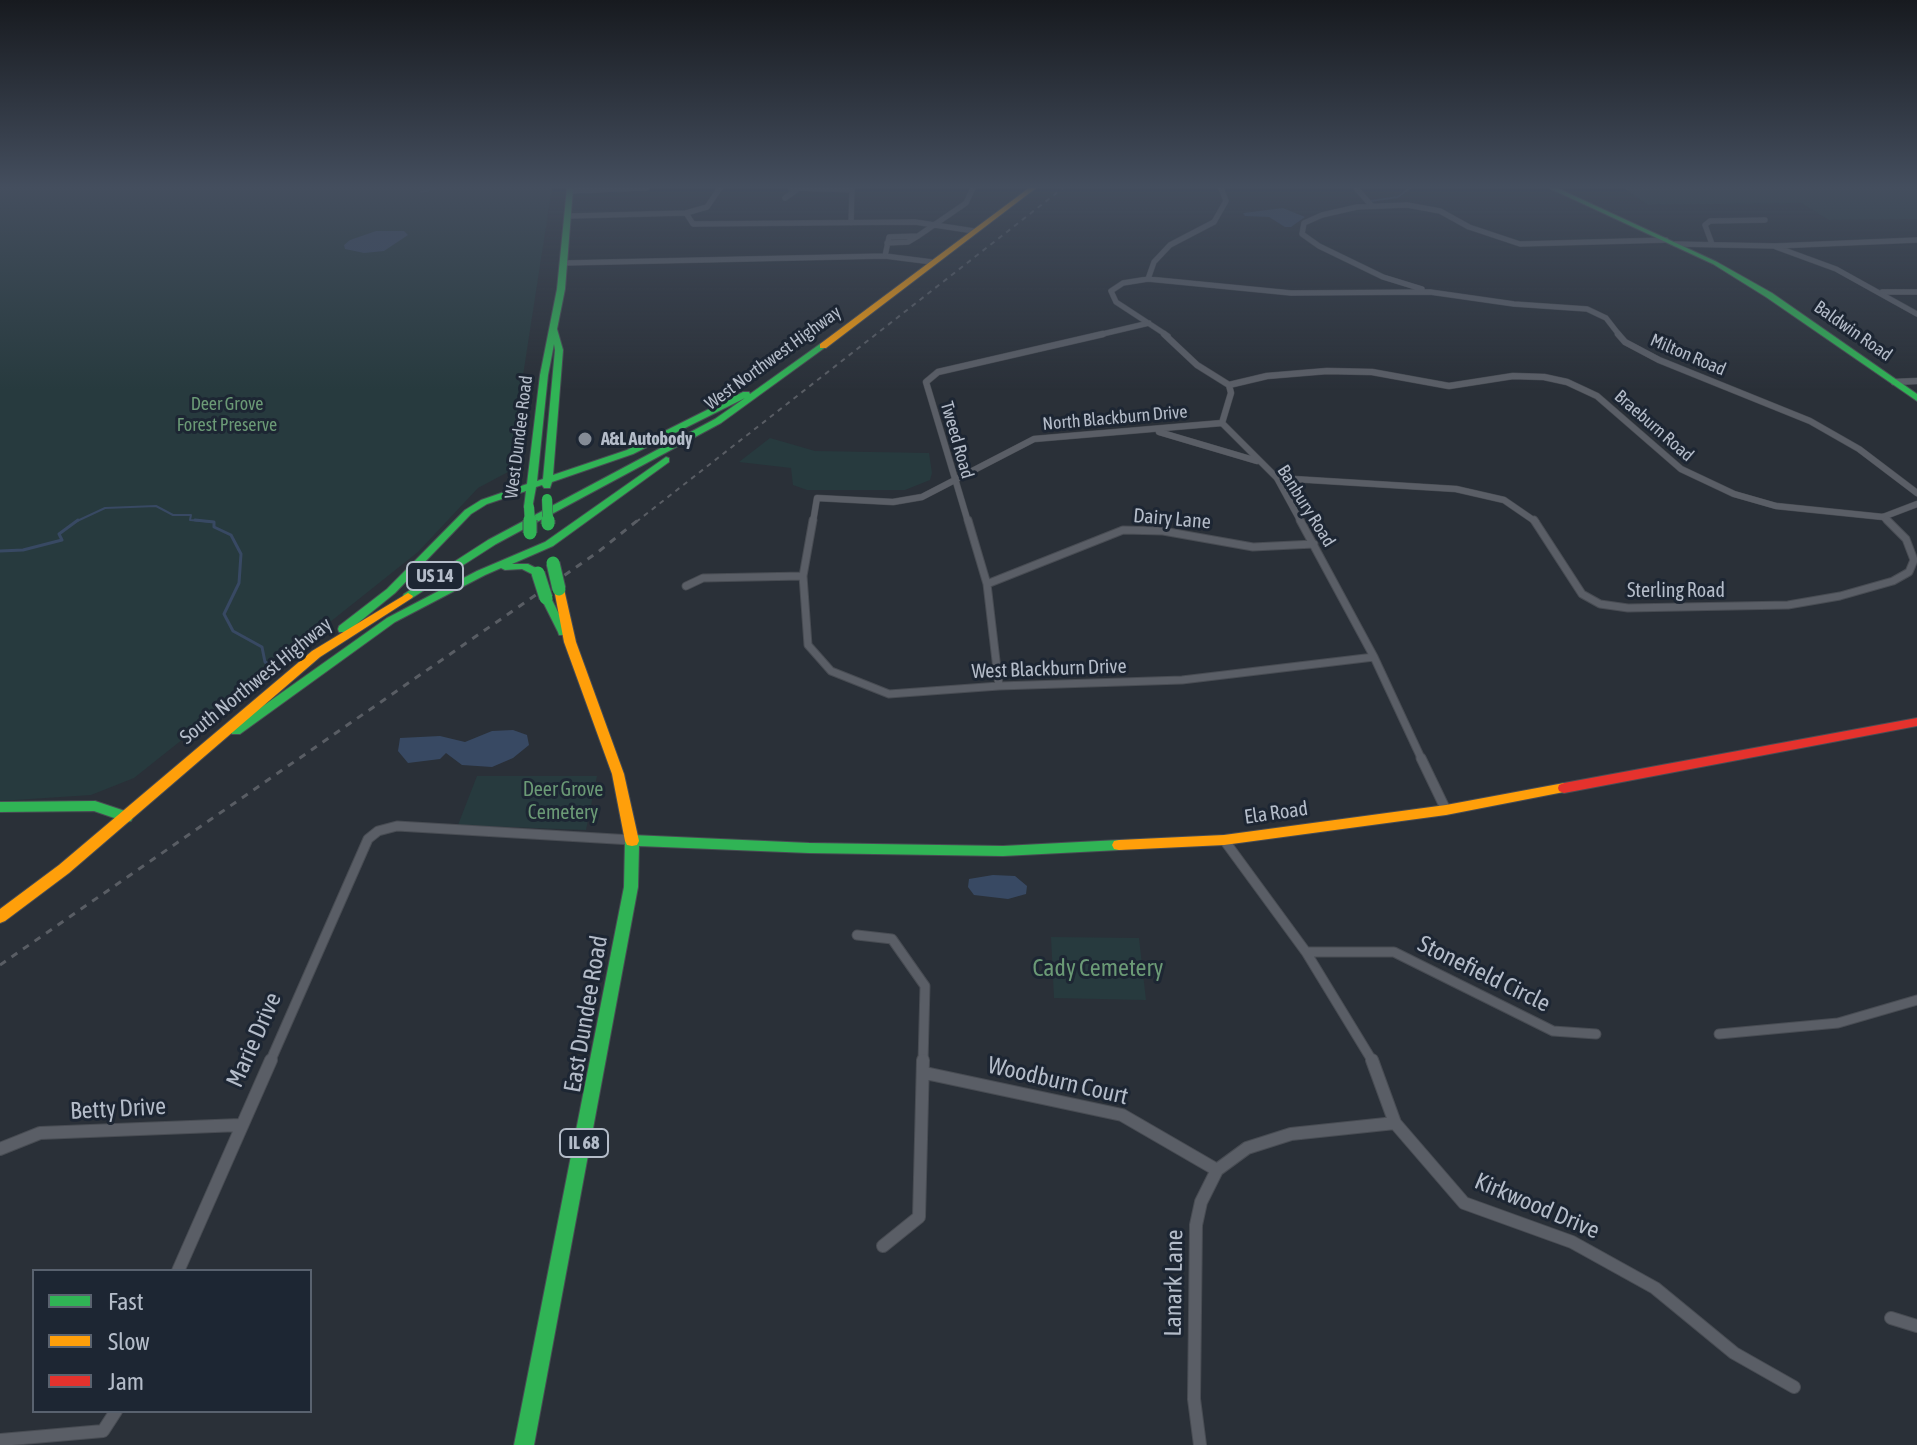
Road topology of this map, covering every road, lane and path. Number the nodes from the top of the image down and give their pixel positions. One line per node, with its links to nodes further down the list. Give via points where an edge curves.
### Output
1 (565, 255): 9 (main road, West Dundee Road / IL 68)
2 (941, 255): 8 (main road, West Northwest Highway / US 14)
3 (1160, 255): 10 (street)
4 (1338, 255): 11 (street)
5 (1695, 255): 18 (main road, Baldwin Road, via 1762,291)
6 (1800, 255): 12 (street)
7 (885, 256): 8 (street); 9 (street)
8 (932, 262): 20 (main road, West Northwest Highway / US 14)
9 (564, 263): 16 (main road, West Dundee Road / IL 68)
10 (1148, 279): 11 (street, Milton Road, via 1291,293); 15 (street, via 1111,290 1116,302)
11 (1430, 292): 32 (street, Milton Road, via 1601,314 1625,342 1810,421 1859,449)
12 (1880, 292): 13 (street); 14 (street)
13 (1917, 292)
14 (1917, 314)
15 (1149, 323): 19 (street); 30 (street, Tweed Road, via 938,372 926,382)
16 (554, 327): 26 (main road, West Dundee Road / IL 68, via 559,350); 31 (main road, West Dundee Road / IL 68)
17 (1917, 381): 18 (street)
18 (1894, 382): 21 (main road, Baldwin Road)
19 (1229, 385): 23 (street); 35 (street, Braeburn Road, via 1335,371 1448,386 1513,376 1556,380 1597,396 1681,469 1713,486 1776,506)
20 (766, 387): 22 (main road, West Northwest Highway / US 14); 27 (main road)
21 (1917, 398)
22 (718, 421): 33 (main road, West Northwest Highway / US 14); 36 (main road)
23 (1222, 423): 24 (street, North Blackburn Drive); 25 (street, Banbury Road)
24 (1152, 430): 25 (street); 30 (street, North Blackburn Drive, via 1034,439)
25 (1261, 462): 28 (street, Banbury Road)
26 (549, 463): 27 (main road, via 561,469); 29 (main road, West Dundee Road / IL 68)
27 (592, 467): 29 (main road)
28 (1277, 478): 35 (street, Sterling Road, via 1456,489 1504,500 1540,526 1582,594 1600,604 1631,608 1788,605 1893,581 1909,572 1914,560 1906,539); 37 (street, Banbury Road)
29 (547, 480): 31 (main road); 33 (main road, West Dundee Road / IL 68)
30 (955, 482): 41 (street, North Blackburn Drive, via 922,497 893,502 817,498); 42 (street, Tweed Road)
31 (529, 485): 38 (main road, West Dundee Road / IL 68, bridge); 45 (main road, via 468,512 391,591)
32 (1917, 493)
33 (553, 503): 36 (main road, West Dundee Road / IL 68, bridge); 45 (main road, South Northwest Highway / US 14)
34 (1917, 504): 35 (street, Braeburn Road)
35 (1883, 517)
36 (549, 544): 38 (main road); 44 (main road, East Dundee Road / IL 68, bridge)
37 (1314, 544): 42 (street, Dairy Lane, via 1253,547 1163,531 1123,530); 46 (street, Banbury Road)
38 (533, 551): 39 (main road); 40 (main road, East Dundee Road / IL 68)
39 (481, 573): 40 (main road, via 513,565); 49 (main road, via 381,627)
40 (538, 573): 44 (main road, East Dundee Road / IL 68, bridge)
41 (803, 576): 43 (street, via 703,578); 47 (street, West Blackburn Drive, via 808,645 831,671 889,694)
42 (987, 584): 47 (street, Tweed Road)
43 (686, 586)
44 (570, 642): 53 (main road, East Dundee Road / IL 68, via 618,774)
45 (316, 654): 49 (main road, South Northwest Highway / US 14)
46 (1374, 657): 47 (street, West Blackburn Drive, via 1182,680); 51 (street, Banbury Road)
47 (999, 686)
48 (1914, 725): 51 (main road, Ela Road)
49 (164, 782): 52 (main road, South Northwest Highway / US 14)
50 (0, 807): 52 (main road, via 95,806)
51 (1446, 810): 54 (main road, Ela Road)
52 (126, 817): 55 (main road, South Northwest Highway / US 14)
53 (632, 840): 54 (main road, Ela Road, via 987,851); 63 (street, Marie Drive, via 397,826 378,831 362,849); 73 (main road, East Dundee Road / IL 68, via 631,887 618,964)
54 (1224, 840): 57 (street, Kirkwood Drive)
55 (0, 917)
56 (857, 935): 61 (street, via 892,939 925,986)
57 (1306, 952): 59 (street, Stonefield Circle, via 1394,952 1553,1031); 62 (street, Kirkwood Drive, via 1374,1063)
58 (1917, 1000): 60 (street, via 1838,1023)
59 (1596, 1034)
60 (1719, 1034)
61 (925, 1073): 65 (street, Woodburn Court, via 1122,1115); 66 (street, via 919,1217)
62 (1395, 1123): 65 (street, Lanark Lane, via 1291,1134 1247,1148); 70 (street, Kirkwood Drive, via 1464,1203 1572,1242 1655,1288 1734,1353)
63 (240, 1125): 64 (street, Betty Drive, via 40,1133); 67 (street, Marie Drive)
64 (0, 1149)
65 (1217, 1170): 74 (street, Lanark Lane, via 1196,1225 1194,1399)
66 (883, 1246)
67 (179, 1269)
68 (1891, 1318): 69 (street)
69 (1917, 1326)
70 (1794, 1387)
71 (115, 1413): 72 (street, via 103,1431)
72 (0, 1440)
73 (524, 1445)
74 (1200, 1445)

